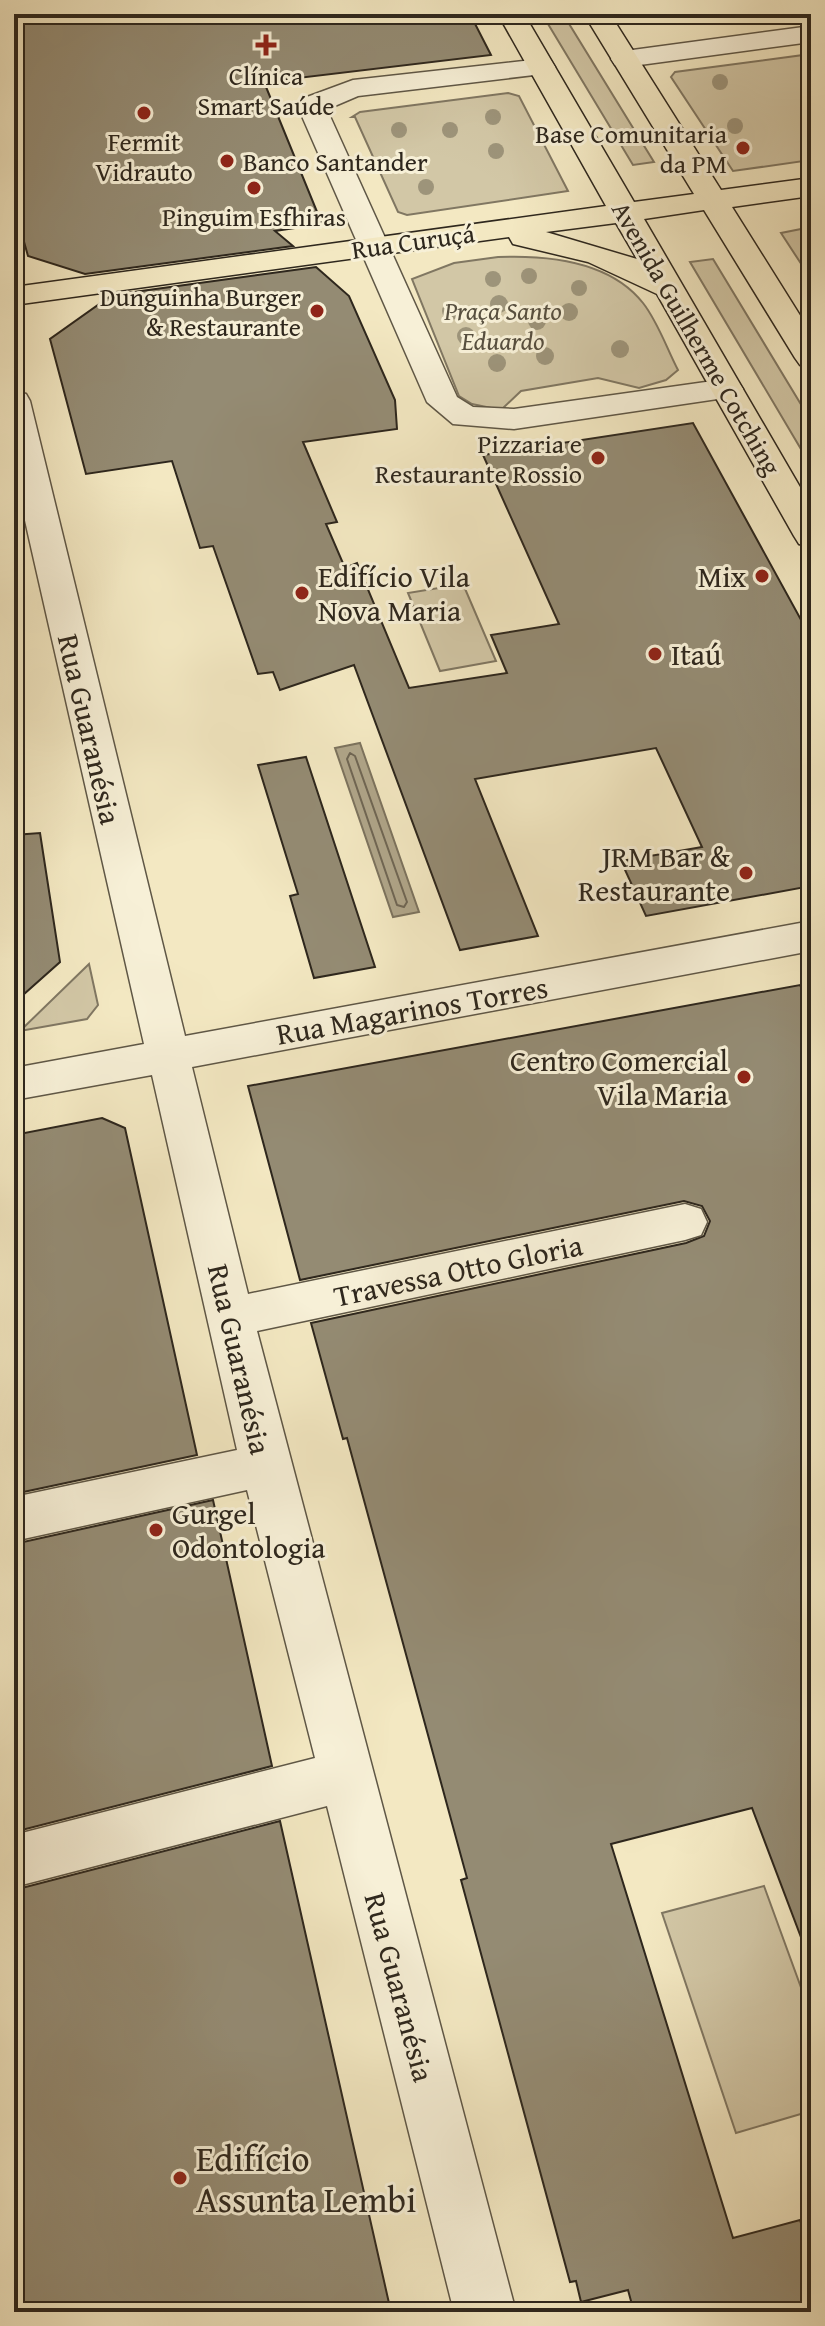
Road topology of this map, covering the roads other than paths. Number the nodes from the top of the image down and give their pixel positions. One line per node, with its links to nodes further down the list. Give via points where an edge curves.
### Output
1 (511, 14): 5 (main road, Avenida Guilherme Cotching)
2 (597, 14): 4 (main road)
3 (811, 34): 4 (street)
4 (625, 59): 7 (main road)
5 (541, 67): 8 (main road, Avenida Guilherme Cotching); 10 (street, via 353,88 317,103 315,114)
6 (811, 187): 7 (main road, Rua Curuçá)
7 (713, 200): 8 (main road, Rua Curuçá); 13 (main road)
8 (625, 212): 9 (main road, Rua Curuçá); 11 (main road, Avenida Guilherme Cotching)
9 (482, 232): 10 (main road, Rua Curuçá); 11 (main road, via 565,245 647,274)
10 (374, 247): 12 (main road, Rua Curuçá); 14 (street, via 443,402 465,417 514,419)
11 (668, 288): 14 (main road, Avenida Guilherme Cotching)
12 (14, 296)
13 (811, 358)
14 (727, 389): 16 (main road, Avenida Guilherme Cotching)
15 (14, 401): 18 (street, Rua Guaranésia)
16 (811, 536)
17 (811, 936): 18 (street, Rua Magarinos Torres)
18 (166, 1055): 19 (street, Rua Magarinos Torres); 21 (street, Rua Guaranésia)
19 (14, 1084)
20 (685, 1222): 21 (street, Travessa Otto Gloria)
21 (231, 1317): 22 (street, Rua Guaranésia)
22 (265, 1465): 23 (street); 24 (street, Rua Guaranésia)
23 (14, 1519)
24 (345, 1776): 25 (street); 26 (street, Rua Guaranésia)
25 (14, 1861)
26 (485, 2312)

